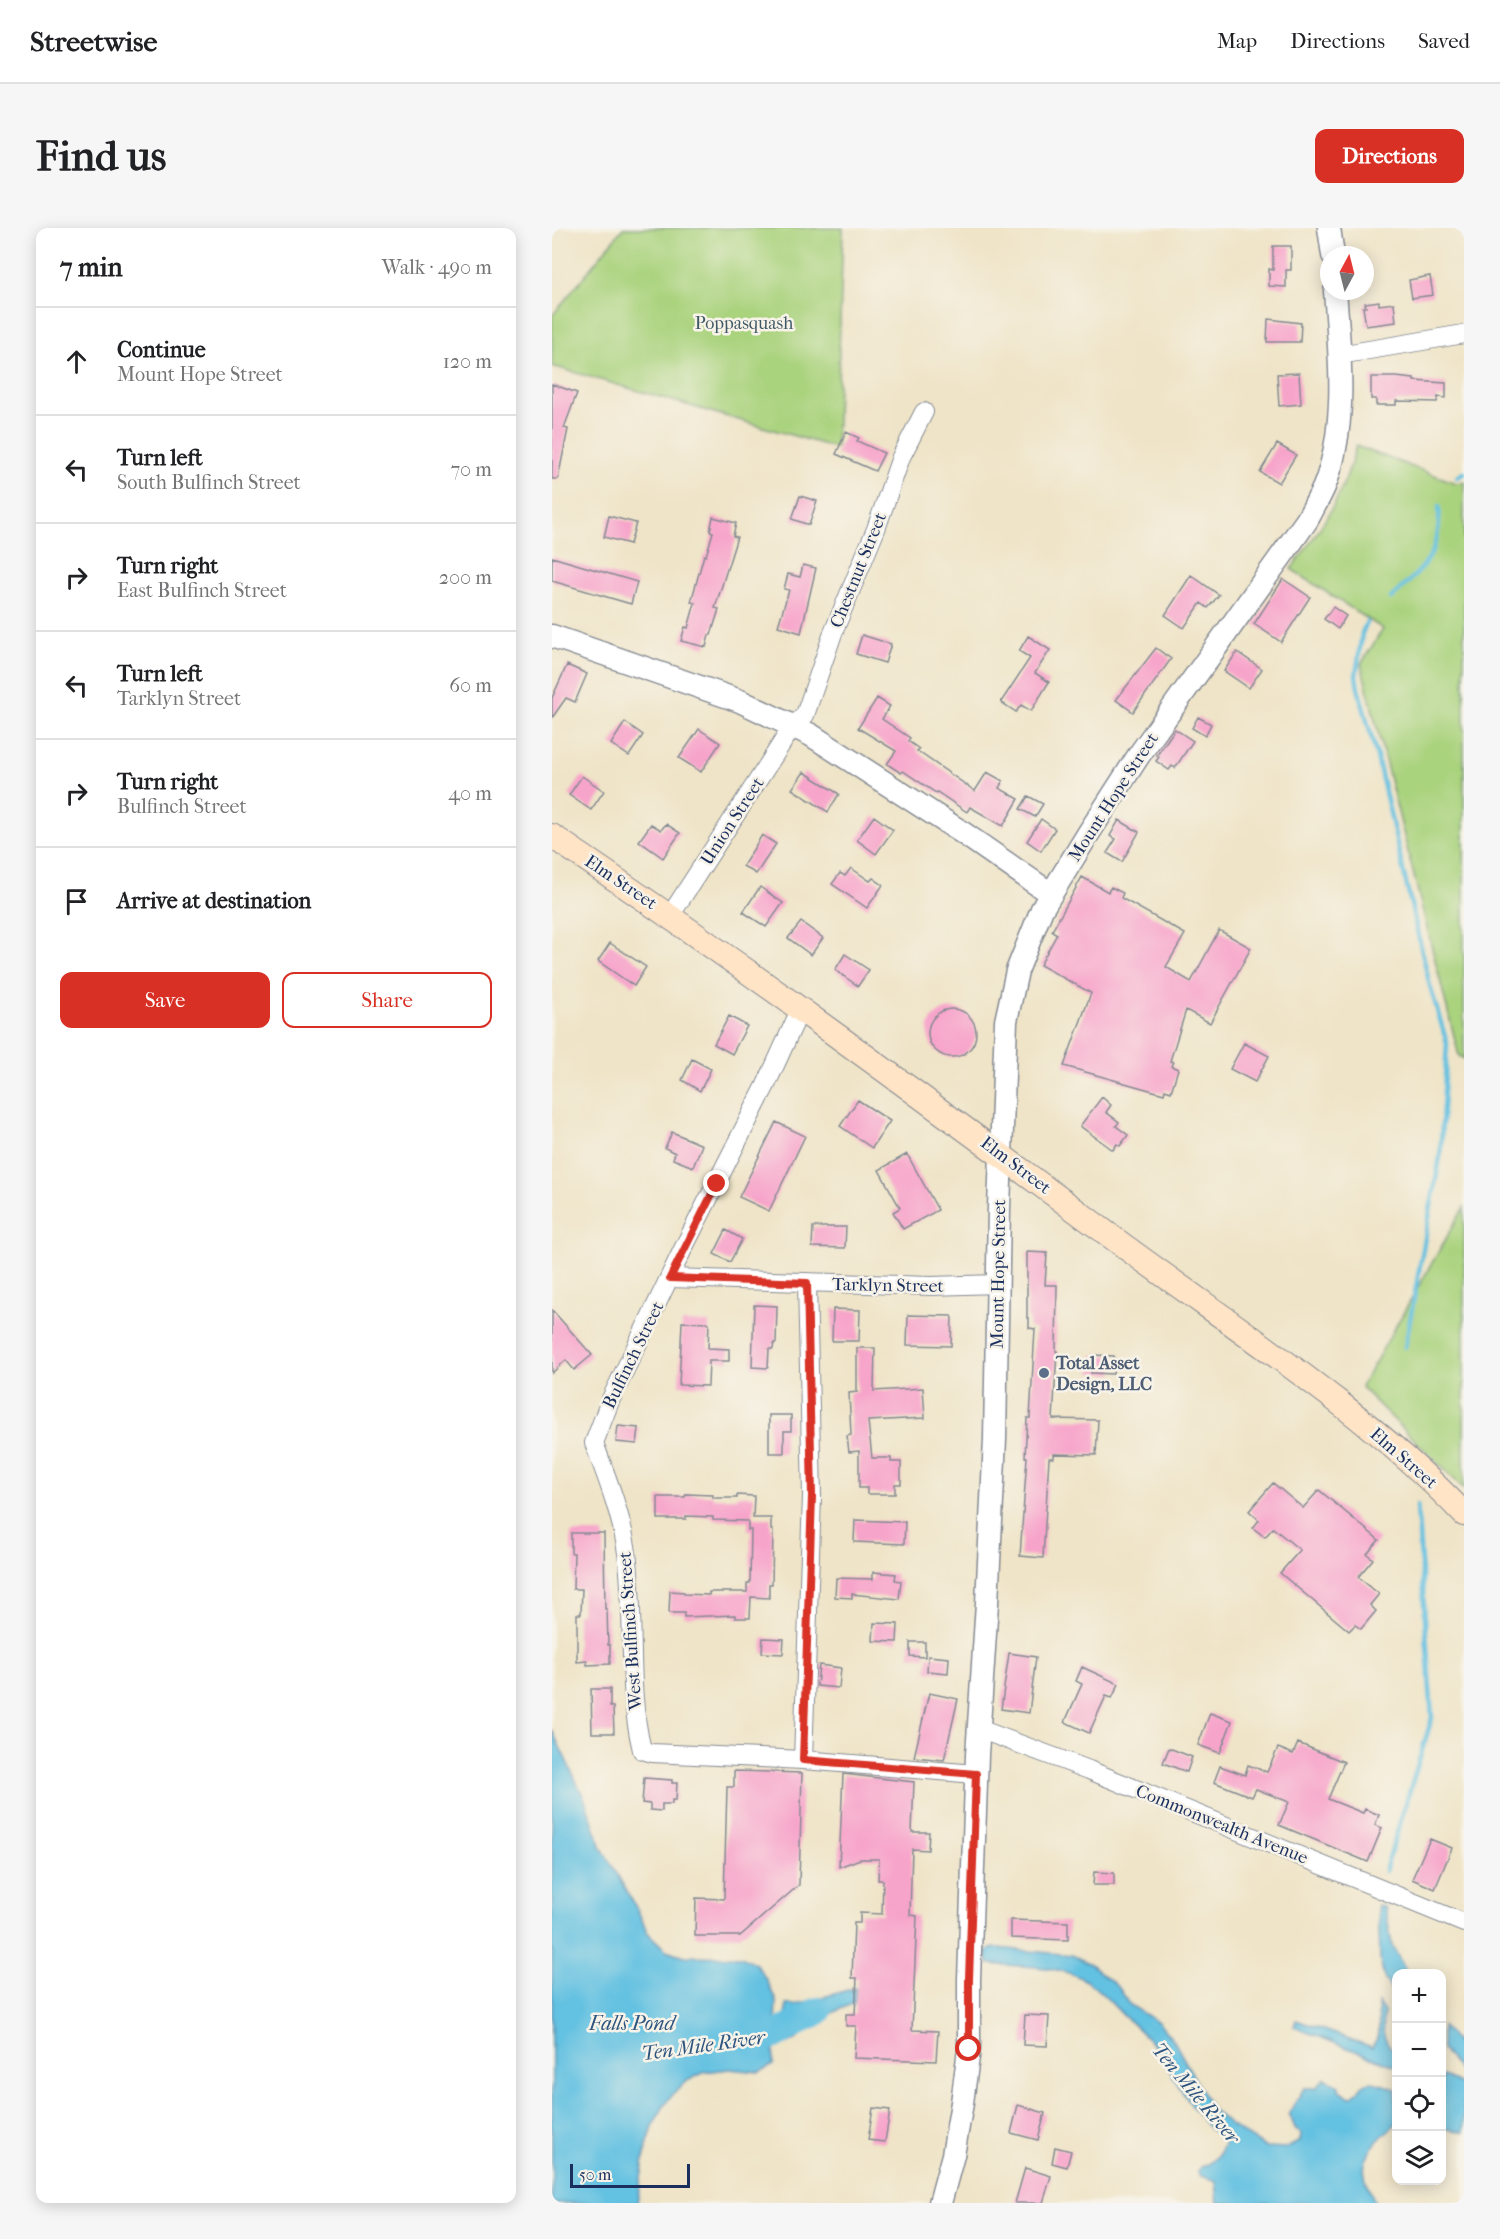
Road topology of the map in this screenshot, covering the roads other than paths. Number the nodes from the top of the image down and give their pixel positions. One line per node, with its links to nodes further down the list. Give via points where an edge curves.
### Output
1 (1329, 228): 2 (street)
2 (1332, 246)
3 (1336, 300): 5 (street, Mount Hope Street)
4 (1464, 334): 5 (street)
5 (1339, 355): 10 (street, Mount Hope Street, via 1340,406 1335,448 1324,486 1307,520 1139,754)
6 (924, 412): 8 (street, Chestnut Street, via 901,457 806,715)
7 (552, 636): 8 (street, via 740,701)
8 (793, 726): 10 (street); 11 (street, Union Street)
9 (552, 836): 11 (main road, Elm Street)
10 (1051, 894): 13 (street, Mount Hope Street, via 1017,971 1006,1021)
11 (670, 916): 12 (main road, Elm Street)
12 (801, 1008): 13 (main road, Elm Street); 14 (street, Bulfinch Street)
13 (1001, 1154): 16 (street, Mount Hope Street); 18 (main road, Elm Street, via 1373,1429)
14 (670, 1278): 15 (street, Tarklyn Street); 17 (street, Bulfinch Street, via 610,1401)
15 (807, 1283): 16 (street, Tarklyn Street); 20 (street, via 812,1496)
16 (998, 1284): 19 (street, Mount Hope Street, via 994,1450)
17 (594, 1443): 20 (street, West Bulfinch Street, via 627,1552 633,1682 642,1750)
18 (1464, 1514)
19 (979, 1729): 21 (street, Mount Hope Street); 22 (street, Commonwealth Avenue)
20 (803, 1760): 21 (street)
21 (976, 1774): 23 (street, Mount Hope Street, via 969,2049 953,2155)
22 (1464, 1923)
23 (940, 2203)

